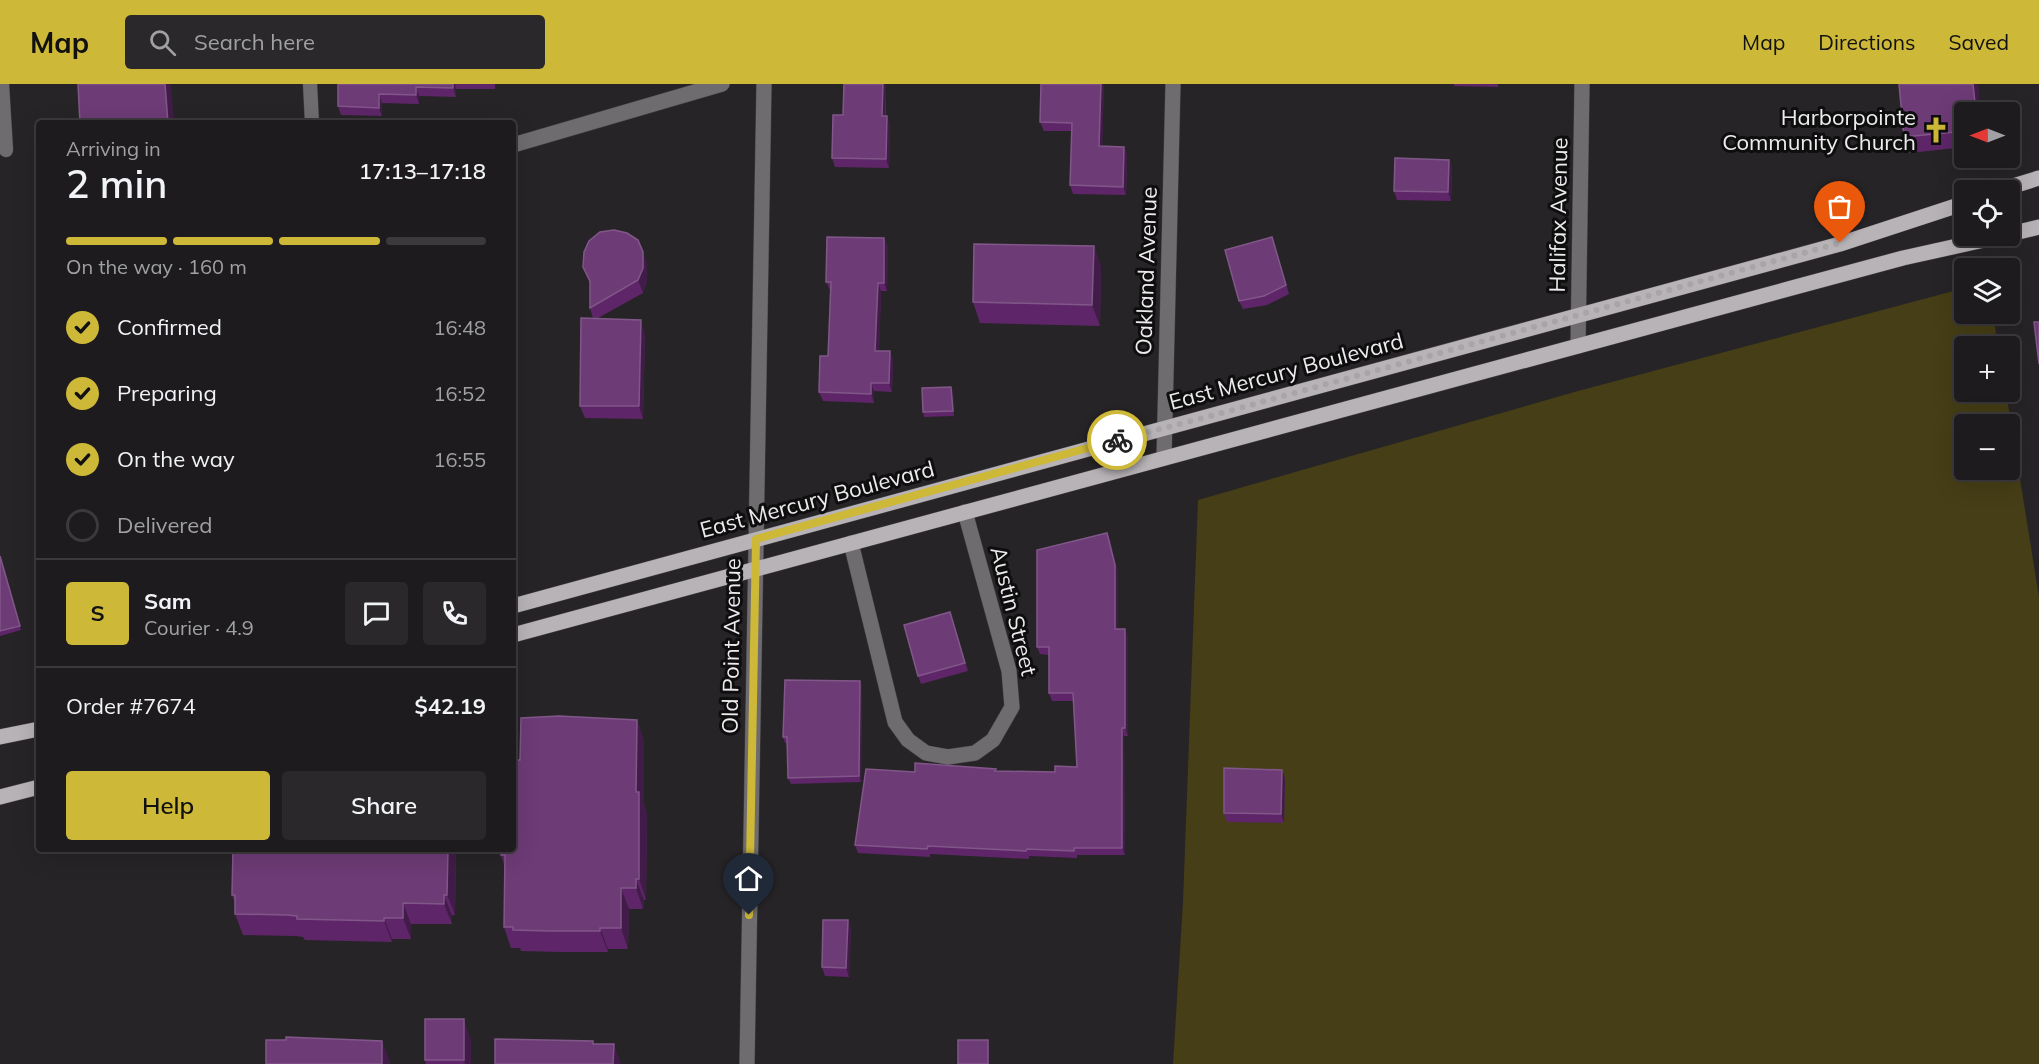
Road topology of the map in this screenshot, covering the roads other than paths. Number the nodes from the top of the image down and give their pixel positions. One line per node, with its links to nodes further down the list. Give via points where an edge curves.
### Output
1 (2, 84): 9 (lane)
2 (310, 84): 7 (lane)
3 (722, 84): 8 (street)
4 (764, 84): 21 (street, Old Point Avenue)
5 (1173, 84): 18 (street, Oakland Avenue)
6 (1582, 84): 16 (street, Halifax Avenue)
7 (312, 120)
8 (516, 144)
9 (6, 150)
10 (2039, 178): 11 (main road)
11 (2020, 184)
12 (1954, 207): 16 (main road, East Mercury Boulevard, via 1840,243)
13 (2039, 227): 14 (main road)
14 (2020, 232)
15 (1958, 246): 17 (main road)
16 (1579, 315): 17 (street, Halifax Avenue); 18 (main road, East Mercury Boulevard)
17 (1578, 346): 19 (main road)
18 (1164, 427): 19 (street, Oakland Avenue); 21 (main road, East Mercury Boulevard)
19 (1164, 458): 20 (main road)
20 (965, 512): 22 (main road); 22 (street, Austin Street, via 1009,671 1012,707 993,740 975,753 948,758 926,753 908,740 894,722)
21 (756, 539): 23 (street, Old Point Avenue); 24 (main road, East Mercury Boulevard)
22 (851, 543): 23 (main road)
23 (755, 570): 25 (main road); 30 (street, Old Point Avenue)
24 (516, 605)
25 (516, 634)
26 (36, 730): 27 (main road)
27 (0, 737)
28 (36, 788): 29 (main road)
29 (0, 797)
30 (747, 1064)

